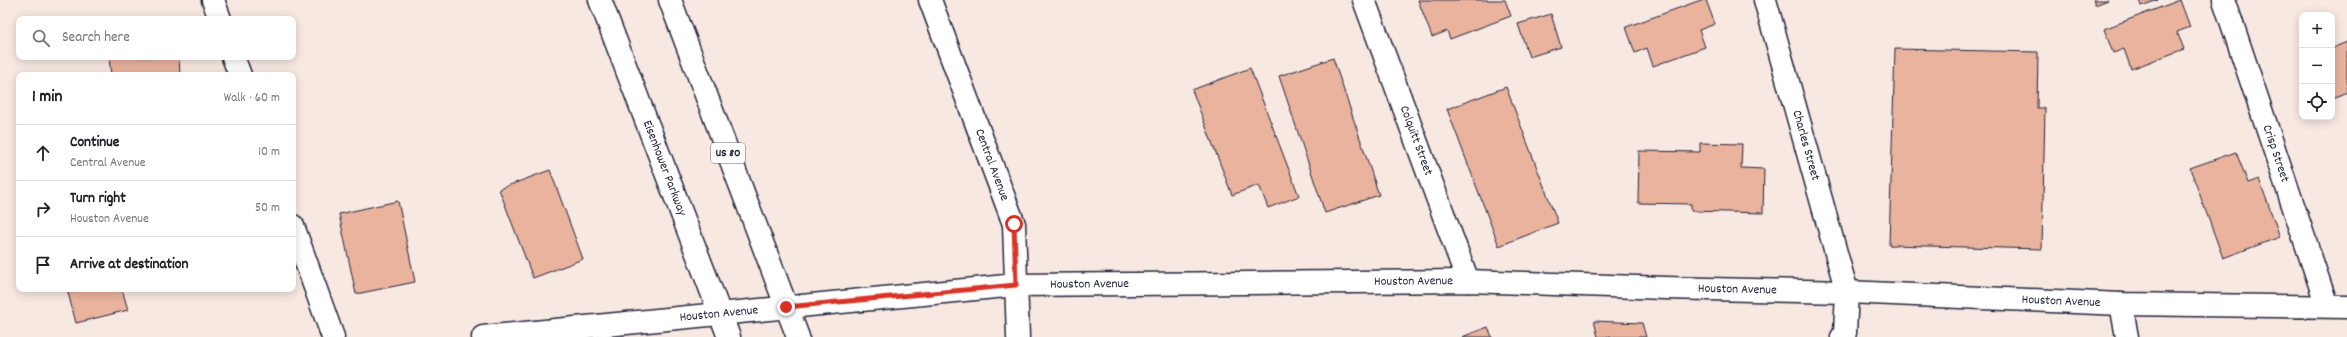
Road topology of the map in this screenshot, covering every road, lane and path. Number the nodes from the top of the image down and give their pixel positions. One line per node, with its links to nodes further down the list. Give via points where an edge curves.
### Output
1 (213, 0): 8 (street)
2 (600, 0): 18 (street, Eisenhower Parkway)
3 (670, 0): 16 (street, US 80)
4 (930, 0): 13 (street, Central Avenue, via 1014,224)
5 (1364, 0): 12 (street, Colquitt Street)
6 (1764, 0): 14 (street, Charles Street)
7 (2224, 0): 17 (street, Crisp Street)
8 (219, 16)
9 (234, 60): 10 (street)
10 (239, 72)
11 (296, 235): 19 (street)
12 (1468, 281): 13 (street, Houston Avenue); 14 (street, Houston Avenue)
13 (1016, 285): 16 (street, Houston Avenue); 23 (street, Central Avenue)
14 (1847, 292): 15 (street, Houston Avenue); 24 (street, Charles Street, via 1845,333)
15 (2121, 304): 17 (street, Houston Avenue); 25 (street)
16 (786, 307): 18 (street, Houston Avenue); 22 (street, US 80)
17 (2337, 307)
18 (720, 314): 20 (street, Houston Avenue); 21 (street, Eisenhower Parkway)
19 (332, 337)
20 (483, 337)
21 (729, 337)
22 (798, 337)
23 (1018, 337)
24 (1842, 337)
25 (2127, 337)

